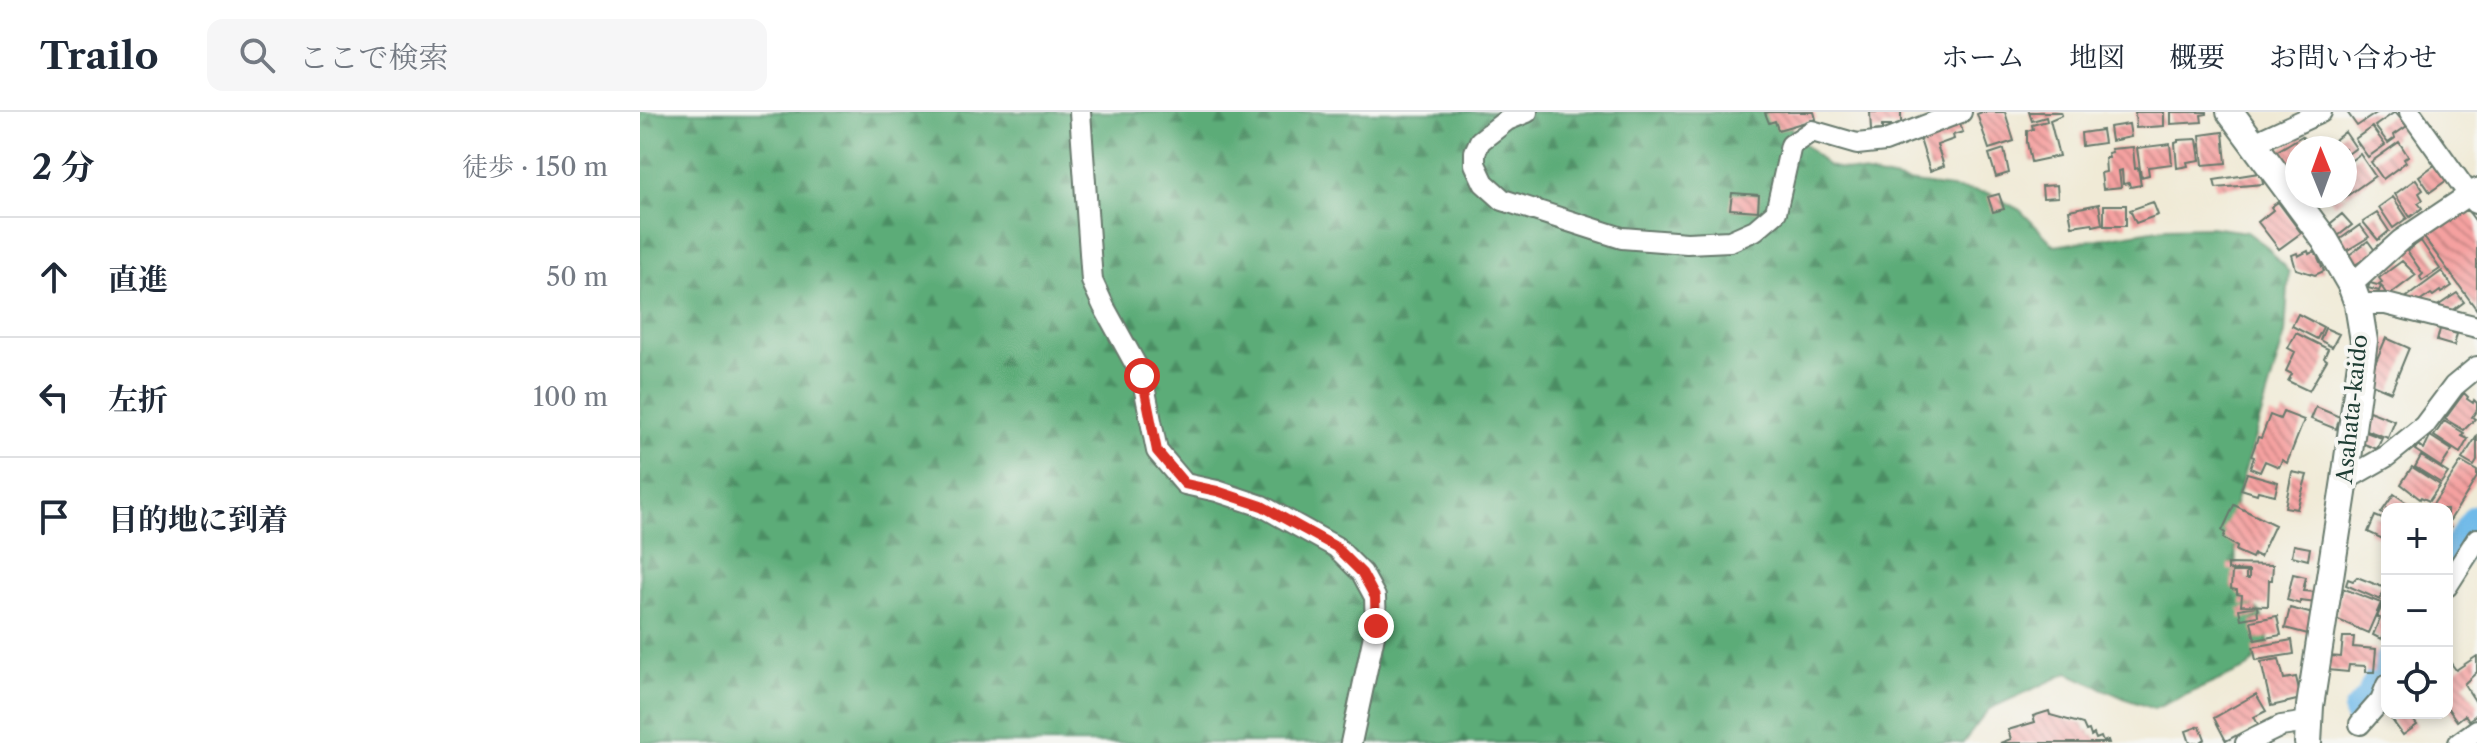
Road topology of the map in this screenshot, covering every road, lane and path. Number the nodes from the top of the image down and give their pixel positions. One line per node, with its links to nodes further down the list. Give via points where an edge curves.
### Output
1 (1080, 112): 19 (street, via 1092,281 1142,376 1157,451 1185,484 1262,506 1336,547 1362,573 1375,597 1376,626)
2 (1527, 112): 3 (street, via 1507,120 1480,141 1475,152 1484,183 1503,200 1622,238 1687,243 1730,241 1755,230 1776,212 1791,145 1812,131 1857,144 1885,141)
3 (1961, 112)
4 (2230, 112): 7 (street, Asahata-kaido)
5 (2321, 112): 7 (street)
6 (2410, 112): 8 (street)
7 (2254, 143): 9 (street, Asahata-kaido, via 2325,240)
8 (2474, 196): 9 (street, via 2401,240)
9 (2354, 294): 10 (street); 12 (street, Asahata-kaido, via 2364,341)
10 (2477, 327)
11 (2475, 376): 12 (street, via 2454,386 2424,426 2387,456)
12 (2345, 480): 18 (street, Asahata-kaido)
13 (2477, 539): 14 (street)
14 (2453, 577)
15 (2381, 700): 16 (street)
16 (2360, 724)
17 (2477, 730): 21 (street)
18 (2309, 738): 20 (street, via 2281,726)
19 (1351, 743)
20 (2246, 743)
21 (2459, 743)

